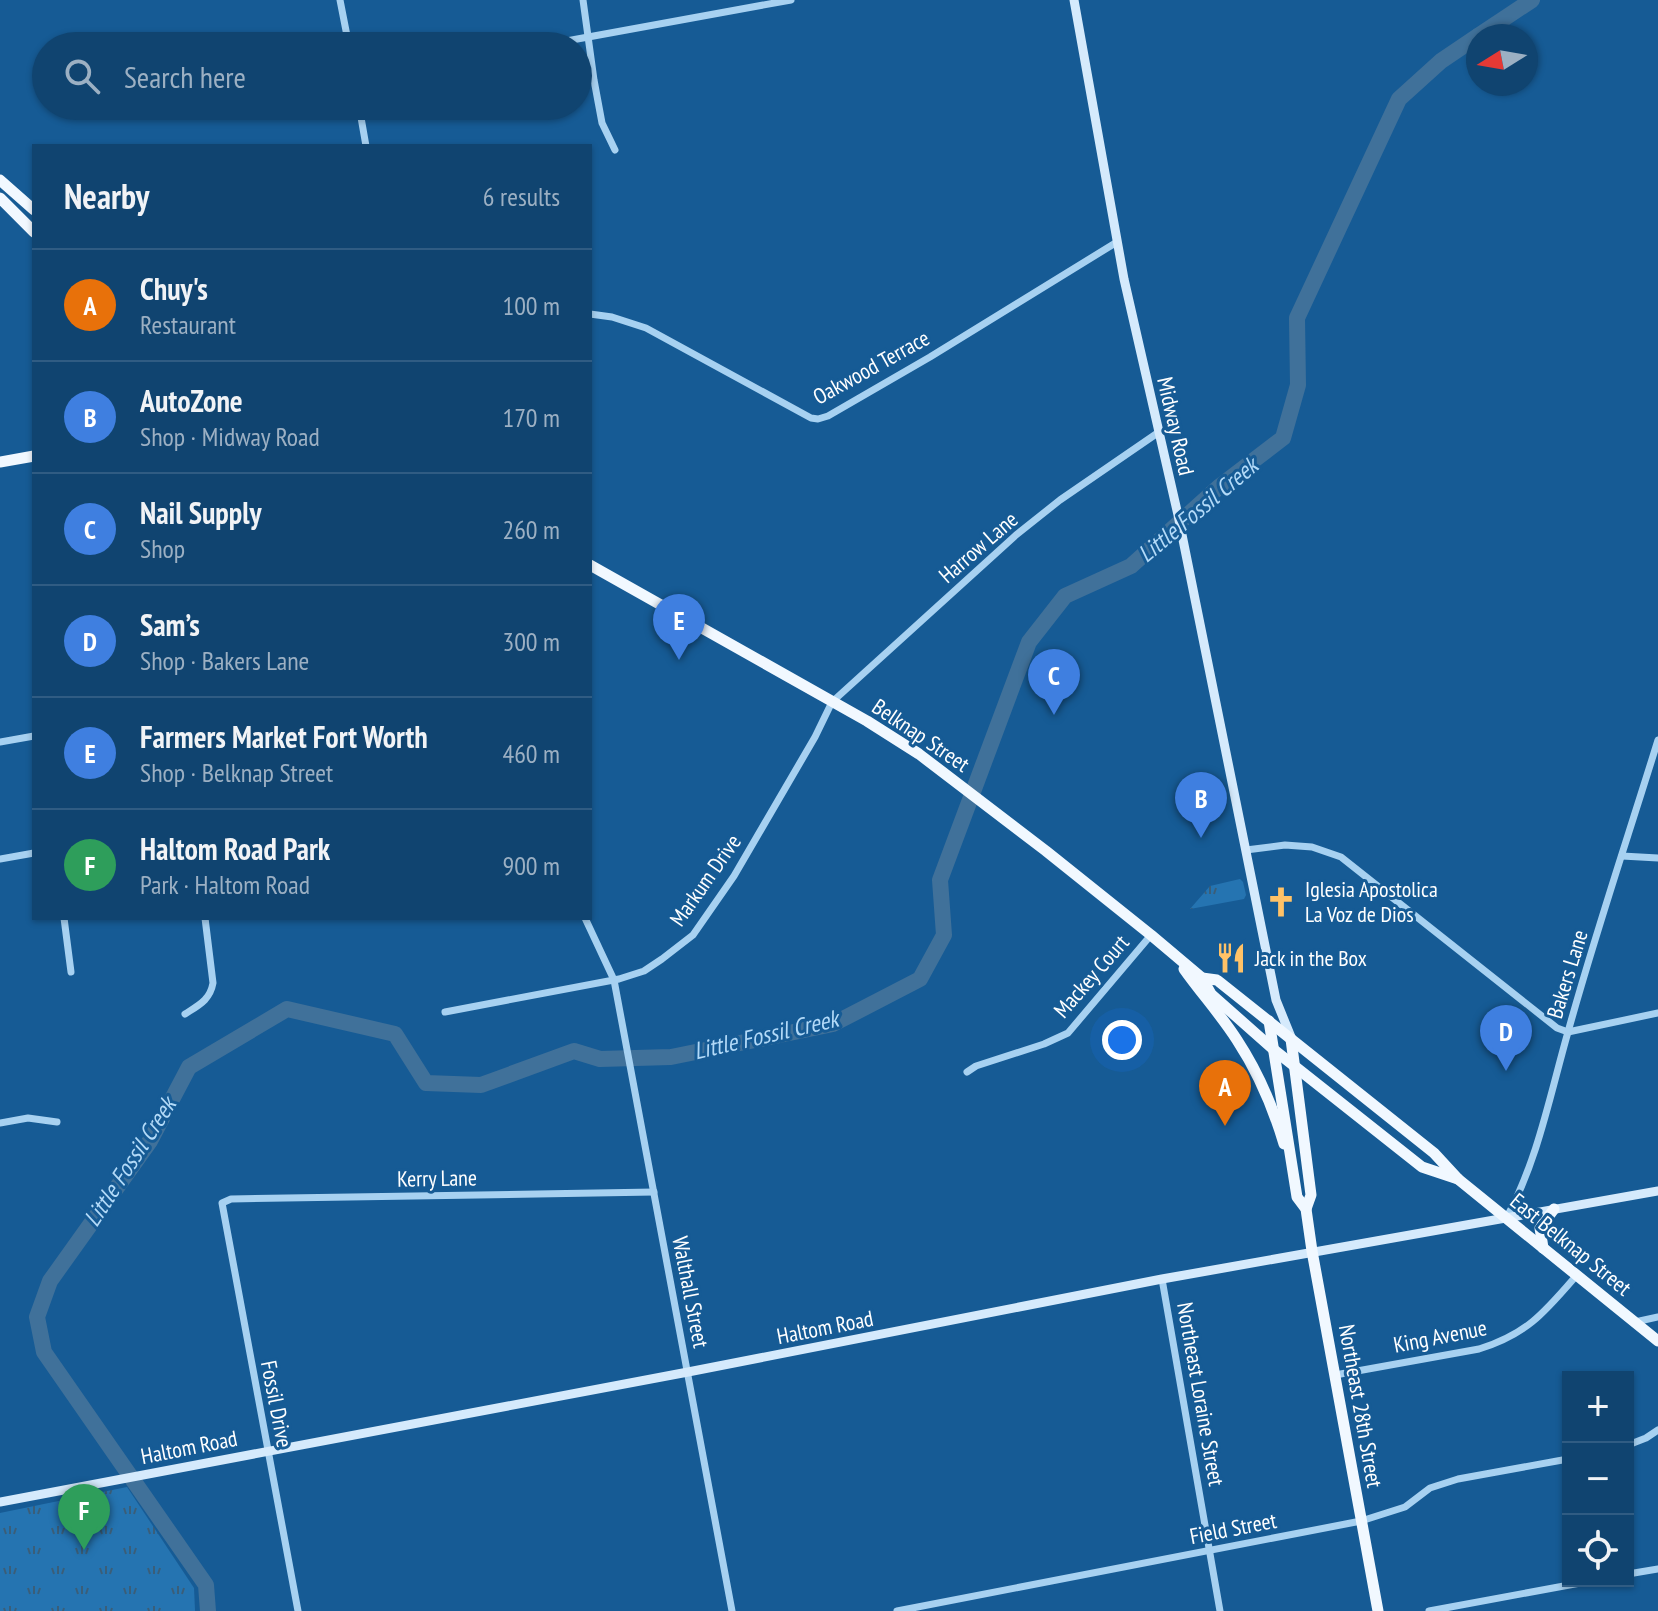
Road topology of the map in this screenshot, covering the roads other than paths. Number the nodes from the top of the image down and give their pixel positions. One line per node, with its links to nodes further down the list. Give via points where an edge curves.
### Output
1 (340, 0): 5 (street)
2 (583, 0): 6 (street)
3 (791, 0): 7 (street)
4 (1074, 0): 16 (main road, Midway Road)
5 (346, 32)
6 (588, 32)
7 (592, 36)
8 (592, 63): 11 (street, via 602,123)
9 (361, 120): 10 (street)
10 (366, 144)
11 (615, 150)
12 (0, 180): 14 (main road)
13 (0, 198): 15 (main road)
14 (32, 208)
15 (32, 230)
16 (1117, 242): 17 (street, Oakwood Terrace, via 818,419 646,328); 18 (main road, Midway Road)
17 (592, 314)
18 (1159, 432): 22 (street, Harrow Lane, via 1016,535); 26 (main road, Midway Road)
19 (32, 456): 20 (main road)
20 (0, 462)
21 (592, 566): 22 (main road, Belknap Street)
22 (832, 702): 34 (main road, Belknap Street, via 952,778); 38 (street, Markum Drive, via 734,876 693,935 644,971)
23 (32, 736): 25 (street)
24 (1658, 740): 28 (street, Bakers Lane)
25 (0, 742)
26 (1246, 850): 39 (main road, Midway Road); 44 (street, via 1285,845 1341,857)
27 (32, 853): 30 (street)
28 (1622, 856): 29 (street); 44 (street, Bakers Lane)
29 (1658, 858)
30 (0, 859)
31 (64, 920): 36 (street)
32 (205, 920): 42 (street, via 211,993)
33 (586, 920): 38 (street, Walthall Street)
34 (1151, 935): 35 (main road, Belknap Street); 48 (street, Mackey Court, via 1068,1033)
35 (1175, 955): 37 (main road, Belknap Street); 56 (main road, via 1255,1070)
36 (71, 972)
37 (1202, 978): 43 (main road, Belknap Street, via 1217,980); 46 (main road, Belknap Street, via 1211,994)
38 (614, 980): 40 (street, Markum Drive); 58 (street, Walthall Street)
39 (1276, 1000): 43 (main road, Midway Road); 45 (main road, Midway Road)
40 (445, 1012)
41 (1658, 1013): 44 (street)
42 (185, 1014)
43 (1269, 1021): 45 (main road, Belknap Street); 46 (main road, Northeast 28th Street)
44 (1568, 1032): 62 (street, Bakers Lane, via 1536,1147)
45 (1291, 1039): 47 (main road, Northeast 28th Street); 55 (main road, Belknap Street, via 1434,1153)
46 (1273, 1049): 47 (main road, Belknap Street); 53 (main road, Northeast 28th Street)
47 (1295, 1066): 49 (main road, Belknap Street); 50 (main road, Northeast 28th Street)
48 (967, 1072)
49 (1318, 1084): 50 (main road, via 1304,1087); 55 (main road, Belknap Street, via 1422,1167)
50 (1300, 1106): 51 (main road, Northeast 28th Street)
51 (1302, 1120): 53 (main road); 60 (main road, Northeast 28th Street, via 1311,1195)
52 (57, 1122): 54 (street, via 28,1118)
53 (1286, 1122): 56 (main road, Northeast 28th Street)
54 (0, 1123)
55 (1458, 1179): 62 (main road, East Belknap Street)
56 (1295, 1184): 60 (main road, Northeast 28th Street)
57 (1658, 1191): 61 (main road, Haltom Road)
58 (654, 1192): 59 (street, Kerry Lane); 70 (street, Walthall Street)
59 (222, 1203): 74 (street, Fossil Drive)
60 (1306, 1209): 64 (main road, Northeast 28th Street)
61 (1554, 1209): 62 (main road, Haltom Road); 63 (main road, via 1540,1228)
62 (1507, 1217): 63 (main road, East Belknap Street); 64 (main road, Haltom Road)
63 (1543, 1249): 65 (main road, East Belknap Street)
64 (1312, 1251): 66 (main road, Haltom Road); 71 (main road, Northeast 28th Street)
65 (1576, 1276): 68 (main road, East Belknap Street); 71 (street, King Avenue, via 1547,1309 1502,1342)
66 (1162, 1279): 70 (main road, Haltom Road); 78 (street, Northeast Loraine Street)
67 (1658, 1317): 68 (street)
68 (1635, 1322): 69 (main road, East Belknap Street)
69 (1658, 1341)
70 (688, 1372): 74 (main road, Haltom Road); 83 (street, Walthall Street)
71 (1335, 1375): 77 (main road, Northeast 28th Street)
72 (1658, 1430): 73 (street)
73 (1633, 1443)
74 (267, 1451): 76 (main road, Haltom Road); 82 (street, Fossil Drive)
75 (1562, 1460): 77 (street, Field Street, via 1458,1479 1430,1488 1405,1507)
76 (0, 1502)
77 (1361, 1521): 78 (street, Field Street); 86 (main road, Northeast 28th Street)
78 (1210, 1551): 84 (street, Field Street); 85 (street, Northeast Loraine Street)
79 (1658, 1569): 80 (street)
80 (1634, 1573)
81 (1562, 1586): 87 (street)
82 (298, 1611)
83 (732, 1611)
84 (897, 1611)
85 (1220, 1611)
86 (1378, 1611)
87 (1429, 1611)

